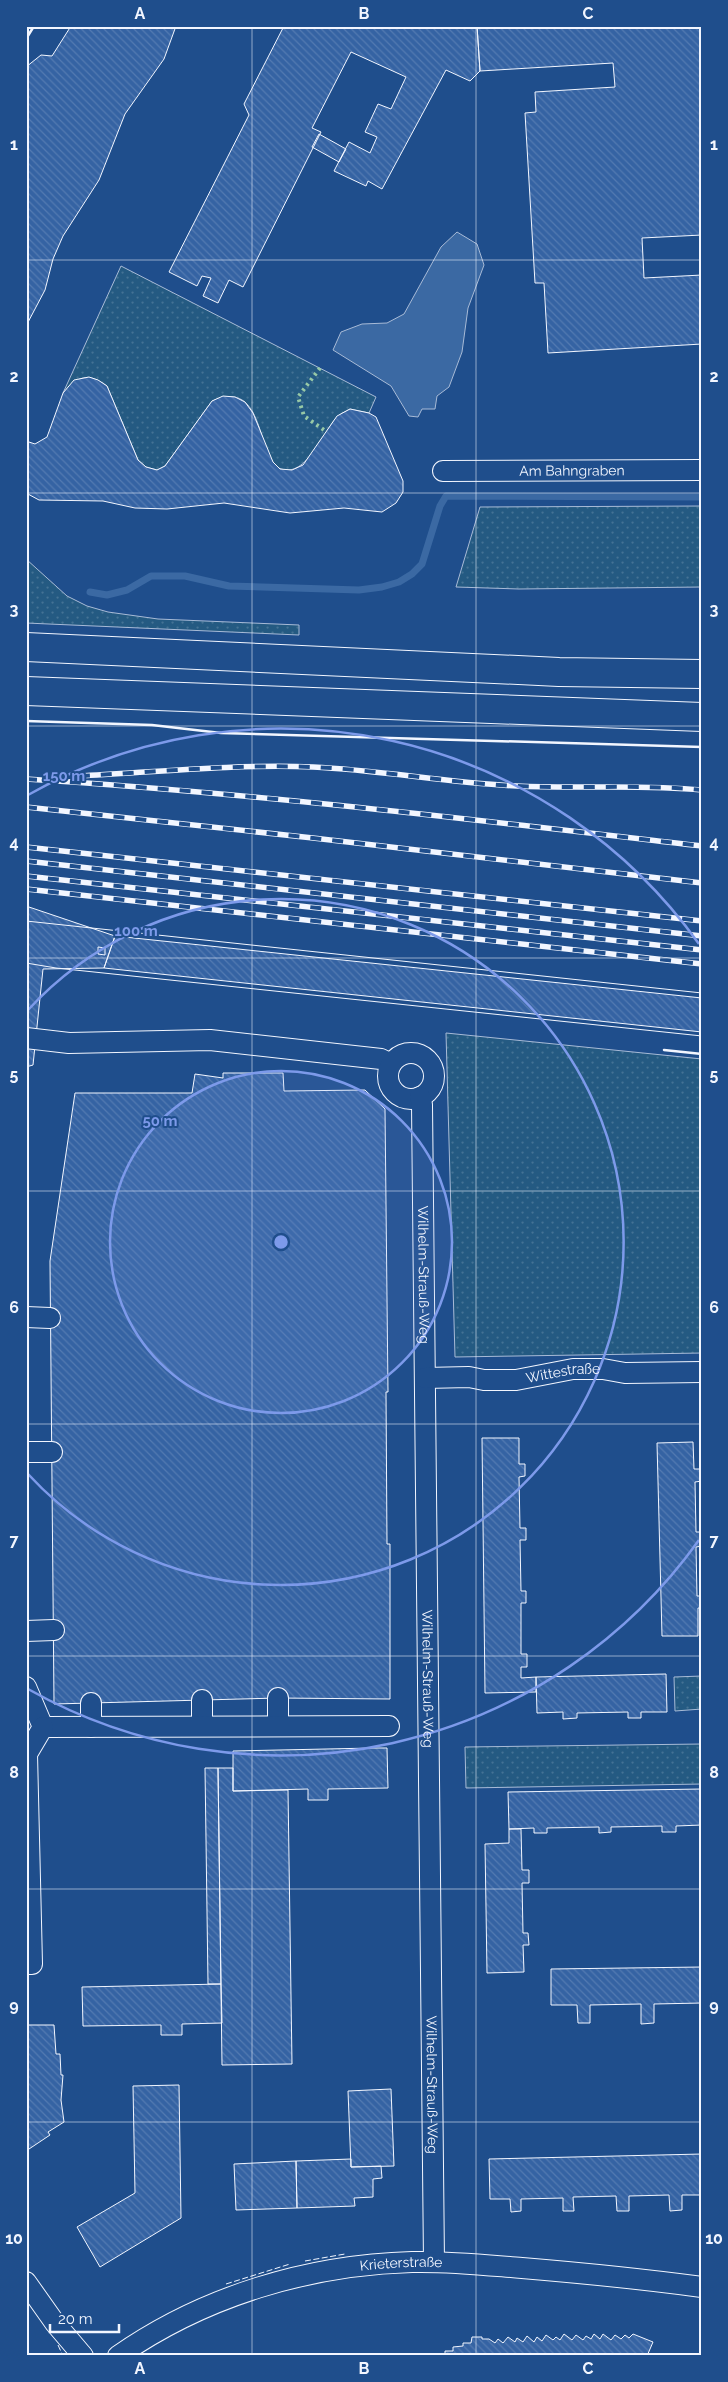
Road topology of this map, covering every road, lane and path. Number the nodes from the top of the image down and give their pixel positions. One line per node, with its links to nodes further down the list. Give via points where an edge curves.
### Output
1 (702, 470): 2 (street, Am Bahngraben)
2 (443, 471)
3 (26, 647): 4 (highway, via 559,672)
4 (702, 674)
5 (26, 691): 6 (highway)
6 (702, 717)
7 (26, 1038): 8 (street, via 70,1043 210,1040 381,1058)
8 (391, 1064): 9 (street, via 388,1073 394,1091 401,1097); 9 (street, via 404,1054 420,1054 427,1059 434,1075 428,1092)
9 (420, 1097): 13 (street, Wilhelm-Strauß-Weg)
10 (26, 1317): 11 (street)
11 (50, 1318)
12 (702, 1372): 13 (street, Wittestraße, via 625,1373 573,1369 516,1380)
13 (425, 1378): 29 (street, Wilhelm-Strauß-Weg)
14 (26, 1452): 15 (street)
15 (52, 1452)
16 (54, 1630): 17 (street)
17 (26, 1631)
18 (26, 1687): 26 (street)
19 (278, 1698): 24 (street)
20 (202, 1700): 23 (street)
21 (91, 1703): 22 (street)
22 (91, 1726): 23 (street); 26 (street)
23 (202, 1726): 24 (street)
24 (278, 1726): 25 (street)
25 (389, 1726)
26 (43, 1727): 27 (street)
27 (26, 1754): 28 (street, via 32,1964)
28 (26, 1964)
29 (434, 2262): 31 (street, Krieterstraße, via 570,2272); 33 (street, Krieterstraße, via 323,2270 243,2292 182,2318)
30 (26, 2282): 32 (street)
31 (702, 2287)
32 (82, 2356)
33 (118, 2356)

